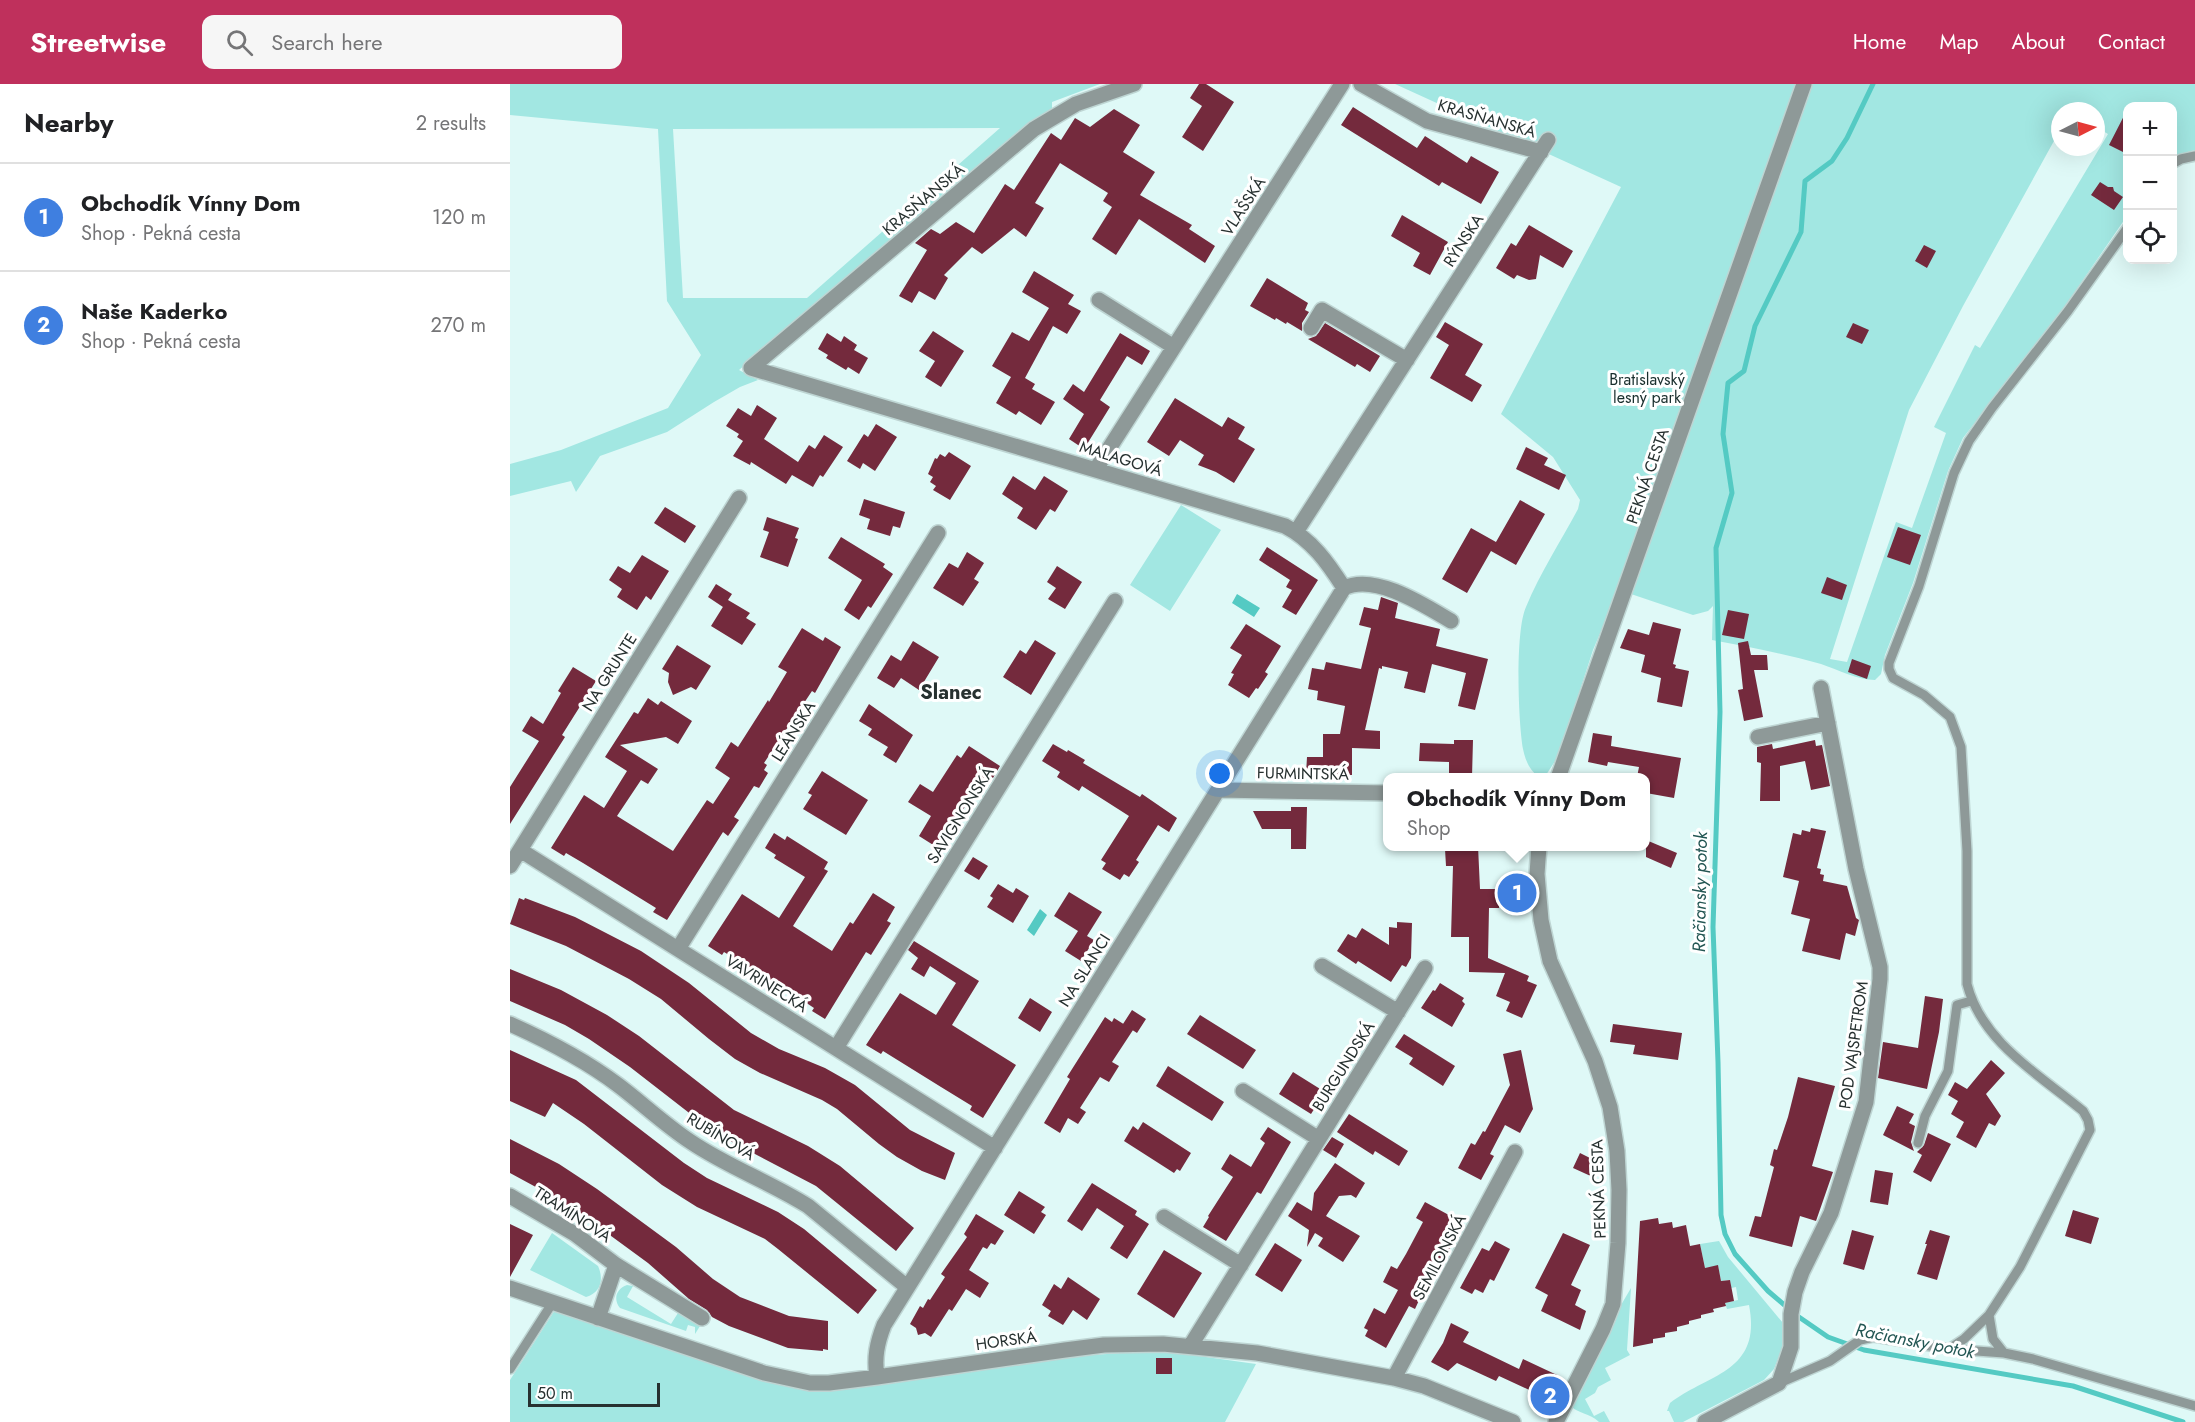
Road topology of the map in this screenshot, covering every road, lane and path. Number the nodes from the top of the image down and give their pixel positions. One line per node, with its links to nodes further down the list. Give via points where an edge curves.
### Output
1 (1134, 84): 13 (street, KRASŇANSKÁ, via 1076,104 1043,122)
2 (1342, 84): 11 (street, VLAŠSKÁ)
3 (1361, 84): 5 (street, KRASŇANSKÁ, via 1428,121)
4 (1804, 84): 24 (street, PEKNÁ CESTA)
5 (1545, 146): 12 (street, RÝNSKA)
6 (2195, 156): 7 (lane)
7 (2177, 161)
8 (2123, 233): 33 (lane, via 1969,441 1954,473 1919,586 1889,663 1893,678 1924,695 1950,717 1960,747 1967,851 1967,984)
9 (1099, 300): 11 (street)
10 (1311, 328): 12 (street, via 1322,310)
11 (1174, 346): 14 (street, VLAŠSKÁ)
12 (1407, 360): 16 (street, RÝNSKA)
13 (751, 368): 14 (street, MALAGOVÁ)
14 (1096, 469): 16 (street, MALAGOVÁ)
15 (739, 498): 27 (street, NA GRUNTE)
16 (1296, 532): 18 (street, MALAGOVÁ, via 1324,558)
17 (938, 533): 30 (street, LEÁNSKA)
18 (1344, 588): 20 (street, via 1359,584 1406,594); 25 (street, NA SLANCI)
19 (1115, 601): 36 (street, SAVIGNONSKÁ)
20 (1451, 621)
21 (1821, 688): 22 (street, POD VAJSPETROM)
22 (1828, 723): 23 (street); 58 (street, POD VAJSPETROM, via 1880,979 1866,1102 1832,1213 1794,1295 1789,1355)
23 (1758, 737)
24 (1559, 773)
25 (1218, 790): 26 (street, FURMINTSKÁ); 40 (street, NA SLANCI)
26 (1383, 793)
27 (520, 850): 29 (street, NA GRUNTE); 30 (street, VAVRINECKÁ)
28 (1539, 851): 61 (street, PEKNÁ CESTA, via 1540,920 1550,961 1595,1061 1610,1107 1619,1190 1613,1304)
29 (510, 866)
30 (678, 949): 36 (street, VAVRINECKÁ)
31 (1322, 966): 34 (street, BURGUNDSKÁ)
32 (1425, 968): 34 (street, BURGUNDSKÁ)
33 (1971, 1001): 39 (lane, via 1957,1005 1948,1071 1925,1116); 49 (lane, via 1995,1036 2083,1111 2090,1130 2025,1257)
34 (1398, 1012): 38 (street, BURGUNDSKÁ)
35 (510, 1024): 46 (street, RUBÍNOVÁ, via 592,1066 712,1156 808,1206)
36 (836, 1048): 40 (street, VAVRINECKÁ)
37 (1243, 1091): 38 (street, BURGUNDSKÁ)
38 (1319, 1139): 45 (street, BURGUNDSKÁ)
39 (1918, 1143)
40 (995, 1148): 46 (street, NA SLANCI)
41 (1515, 1152): 57 (street, SEMILONSKÁ)
42 (510, 1196): 44 (street, TRAMÍNOVÁ, via 575,1234)
43 (1164, 1217): 45 (street)
44 (616, 1264): 50 (street, TRAMÍNOVÁ); 51 (street, TRAMÍNOVÁ)
45 (1241, 1265): 52 (street, BURGUNDSKÁ)
46 (907, 1287): 56 (street, NA SLANCI, via 876,1347)
47 (510, 1288): 48 (street, HORSKÁ)
48 (553, 1302): 50 (street, HORSKÁ); 55 (lane)
49 (1989, 1315): 53 (lane); 54 (lane, via 1993,1339)
50 (598, 1318): 56 (street, HORSKÁ, via 779,1377 829,1383)
51 (702, 1318)
52 (1191, 1345): 56 (street, HORSKÁ, via 1104,1346); 57 (street, HORSKÁ)
53 (1949, 1348): 54 (lane); 58 (lane, via 1874,1337 1860,1340 1840,1355)
54 (2004, 1353): 59 (lane)
55 (510, 1369)
56 (877, 1377)
57 (1394, 1378): 60 (street, HORSKÁ)
58 (1779, 1383): 62 (street)
59 (2195, 1406)
60 (1513, 1422)
61 (1556, 1422)
62 (1705, 1422)

